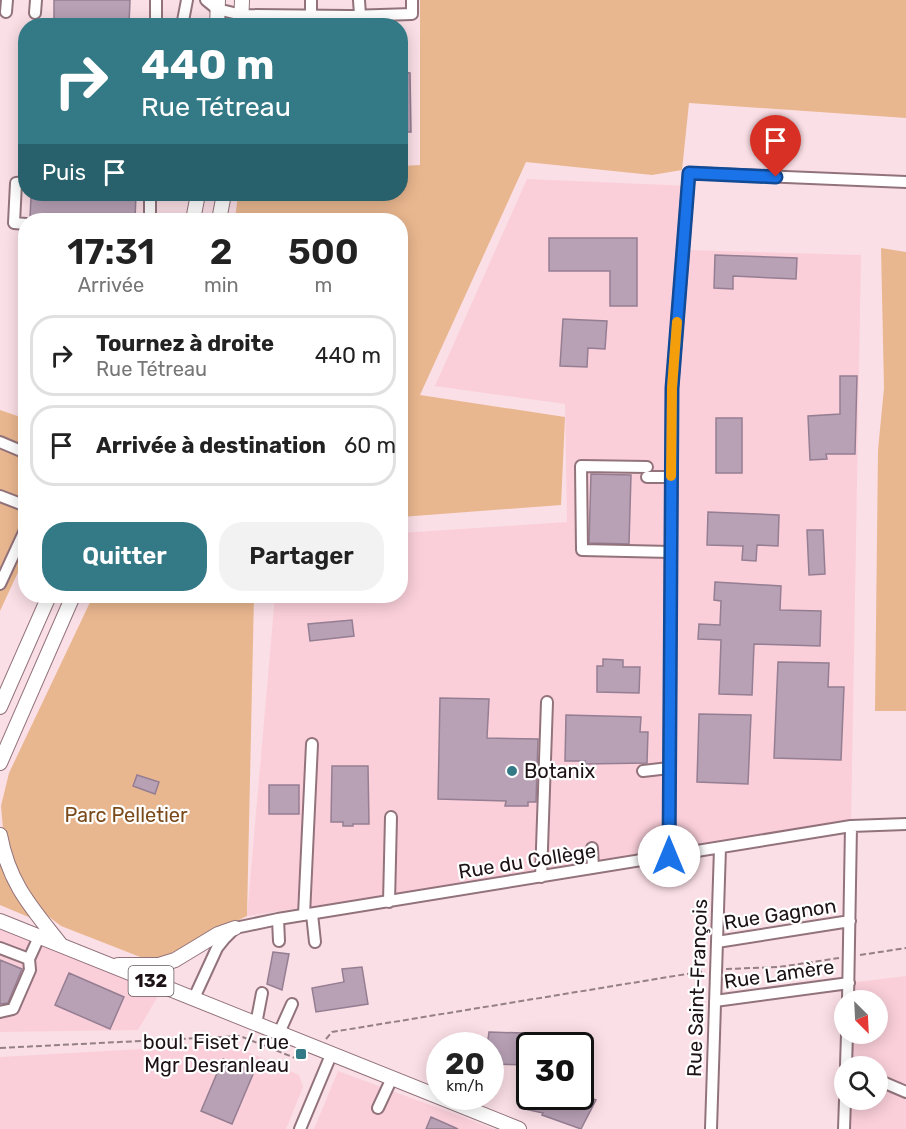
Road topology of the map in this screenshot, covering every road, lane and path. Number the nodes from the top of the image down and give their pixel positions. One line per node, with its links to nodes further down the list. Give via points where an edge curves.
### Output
1 (7, 0): 11 (street)
2 (36, 0): 12 (street)
3 (156, 0): 14 (street)
4 (187, 0): 15 (street)
5 (206, 0): 10 (street)
6 (242, 0): 17 (main road)
7 (311, 0): 13 (street)
8 (359, 0): 20 (street)
9 (412, 0): 21 (street, via 412,14)
10 (218, 4): 16 (street)
11 (6, 12)
12 (35, 13)
13 (311, 16): 18 (street); 19 (street)
14 (156, 18)
15 (184, 18)
16 (239, 18)
17 (242, 18)
18 (276, 18)
19 (339, 18)
20 (353, 18)
21 (365, 18)
22 (906, 182): 27 (street, via 689,173 672,388)
23 (18, 183): 24 (street, via 14,224)
24 (18, 224)
25 (0, 442): 26 (street)
26 (18, 450)
27 (671, 477): 31 (street); 31 (street, via 581,466 582,550)
28 (0, 496): 29 (street)
29 (18, 503)
30 (18, 545): 32 (street)
31 (671, 552): 39 (street)
32 (0, 584)
33 (47, 603): 36 (main road)
34 (70, 603): 38 (main road)
35 (547, 702): 49 (street)
36 (0, 707)
37 (312, 744): 51 (street)
38 (0, 763)
39 (669, 768): 40 (street); 47 (street)
40 (643, 771)
41 (391, 817): 50 (street)
42 (906, 824): 43 (street, Rue du Collège)
43 (851, 826): 46 (street, Rue du Collège); 54 (street)
44 (0, 835): 60 (main road, via 10,874)
45 (592, 848): 48 (street)
46 (720, 848): 47 (street, Rue du Collège); 59 (street, Rue Saint-François)
47 (669, 856): 48 (street, Rue du Collège)
48 (593, 868): 49 (street, Rue du Collège)
49 (541, 877): 50 (street, Rue du Collège)
50 (389, 902): 51 (street, Rue du Collège)
51 (308, 915): 52 (street, Rue du Collège); 58 (street)
52 (278, 919): 55 (street, Rue du Collège); 57 (street)
53 (0, 921): 56 (main road, 132)
54 (850, 921): 59 (street, Rue Gagnon); 63 (street)
55 (235, 928): 65 (main road, via 159,965); 70 (street, via 217,948)
56 (39, 937): 60 (main road, 132); 64 (street)
57 (279, 941)
58 (315, 942)
59 (717, 942): 66 (street, Rue Saint-François)
60 (63, 947): 65 (main road, 132)
61 (0, 948): 64 (street)
62 (906, 948): 63 (path)
63 (850, 956): 66 (path, via 779,967); 67 (street)
64 (29, 959): 73 (street, via 30,970 13,1009)
65 (108, 964): 70 (main road, 132)
66 (716, 970): 71 (street, Rue Saint-François); 77 (path, via 332,1032)
67 (849, 983): 68 (street); 71 (street, Rue Lamère)
68 (849, 990)
69 (262, 993): 74 (street)
70 (194, 998): 74 (main road, 132)
71 (715, 1001): 86 (street, Rue Saint-François)
72 (292, 1004): 75 (street)
73 (0, 1012)
74 (256, 1024): 75 (main road, 132)
75 (279, 1033): 77 (main road, 132)
76 (0, 1048): 77 (path, via 240,1036 300,1060)
77 (317, 1048): 78 (main road, 132)
78 (331, 1055): 79 (main road, 132); 84 (street)
79 (392, 1078): 82 (street); 85 (main road, 132)
80 (888, 1084): 81 (street)
81 (906, 1092)
82 (378, 1108)
83 (845, 1110): 87 (street)
84 (300, 1129)
85 (519, 1129)
86 (711, 1129)
87 (844, 1129)

